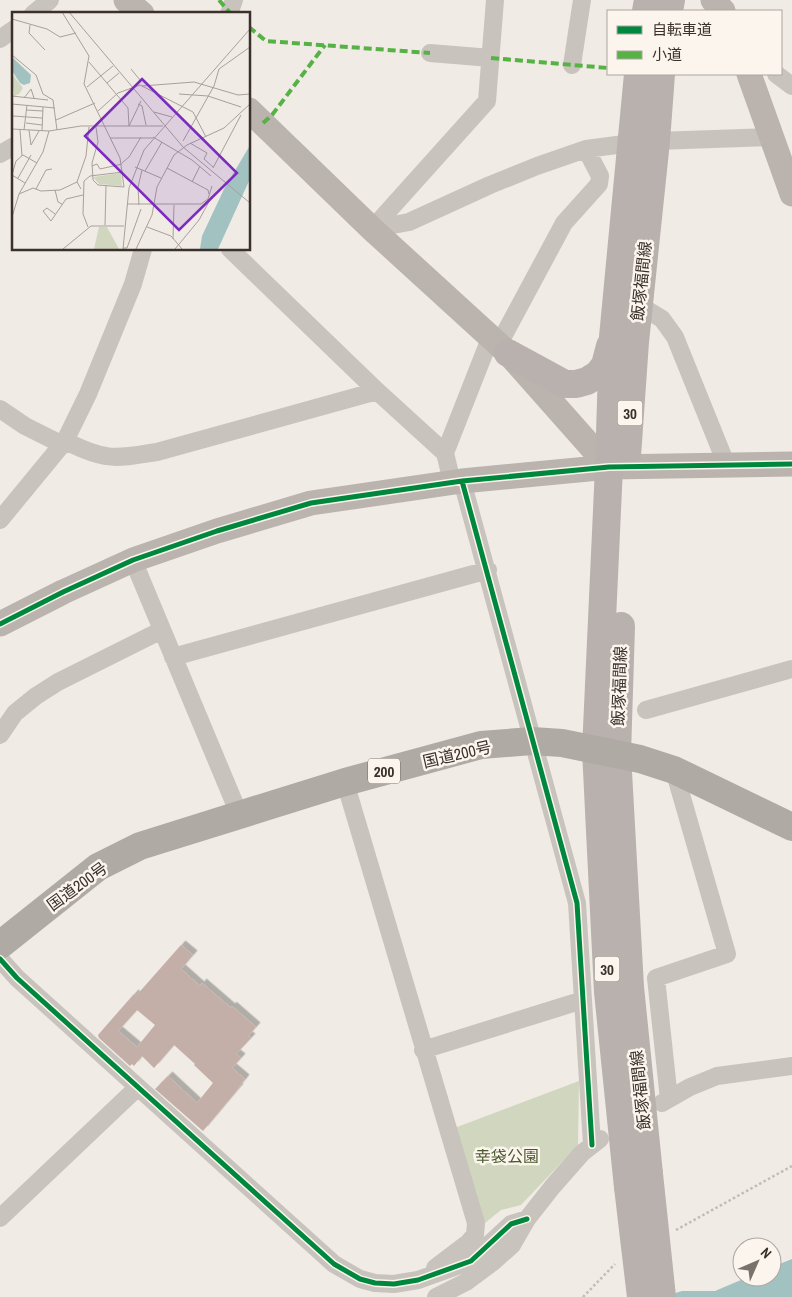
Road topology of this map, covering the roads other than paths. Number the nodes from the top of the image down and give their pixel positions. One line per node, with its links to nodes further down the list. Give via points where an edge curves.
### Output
1 (50, 0): 5 (street)
2 (234, 0): 6 (street)
3 (495, 0): 10 (street)
4 (582, 0): 11 (street)
5 (35, 12)
6 (230, 12)
7 (12, 30): 8 (street)
8 (0, 39)
9 (430, 53): 10 (street)
10 (491, 58): 24 (street, via 487,101)
11 (572, 65)
12 (638, 75): 19 (main road, 飯塚福間線 / 30)
13 (661, 75): 19 (main road, 飯塚福間線 / 30)
14 (748, 75): 18 (street)
15 (777, 75): 16 (street)
16 (792, 86)
17 (250, 111): 24 (street)
18 (773, 137): 19 (street); 23 (street)
19 (644, 142): 21 (street); 27 (main road, 飯塚福間線 / 30); 28 (main road, 飯塚福間線 / 30)
20 (12, 147): 22 (street)
21 (586, 149): 24 (street, via 490,185 409,222); 29 (street, via 600,176 599,184 564,223)
22 (0, 154)
23 (792, 194)
24 (372, 229): 29 (street)
25 (144, 250): 32 (street, via 88,394)
26 (231, 250): 30 (street)
27 (639, 306): 35 (street, via 662,319 675,337); 36 (main road, 飯塚福間線 / 30)
28 (613, 337): 29 (main road, via 605,365 598,374 576,384 564,384); 36 (main road, 飯塚福間線 / 30)
29 (499, 344): 33 (street); 36 (street)
30 (377, 390): 32 (street, via 157,452 108,457); 33 (street)
31 (0, 409): 32 (street, via 25,426)
32 (64, 443): 38 (street)
33 (445, 453): 37 (street)
34 (792, 464): 35 (street)
35 (727, 466): 36 (street)
36 (618, 468): 37 (street); 48 (main road, 飯塚福間線 / 30)
37 (457, 481): 39 (street, via 311,503); 40 (street)
38 (4, 509)
39 (133, 560): 41 (street); 42 (street)
40 (488, 570): 43 (street); 47 (street)
41 (0, 624)
42 (162, 630): 43 (street); 46 (street, via 36,696 15,713)
43 (173, 657): 51 (street)
44 (792, 668): 45 (street)
45 (646, 710)
46 (0, 735)
47 (532, 741): 48 (highway, 国道200号 / 200); 50 (highway, 国道200号 / 200, via 481,746); 55 (street, via 577,903)
48 (606, 752): 49 (highway, 国道200号 / 200); 59 (main road, 飯塚福間線 / 30, via 630,987)
49 (674, 770): 52 (highway, 国道200号 / 200); 57 (street, via 727,954 656,978 666,1101 716,1076)
50 (345, 782): 51 (highway, 国道200号 / 200); 56 (street)
51 (239, 814): 53 (highway, 国道200号 / 200, via 140,846 98,867)
52 (792, 827)
53 (0, 945)
54 (0, 959): 58 (street)
55 (583, 1000): 56 (street); 61 (street, via 597,1141 553,1186)
56 (423, 1050): 62 (street, via 476,1223 475,1235 468,1243)
57 (792, 1066)
58 (138, 1087): 60 (street); 62 (street, via 334,1264 360,1279 375,1283)
59 (638, 1180): 64 (main road, 飯塚福間線 / 30, bridge); 65 (main road, 飯塚福間線 / 30, bridge)
60 (0, 1218)
61 (527, 1219): 62 (street, via 511,1224 471,1261); 63 (street, via 512,1245 493,1262 466,1282)
62 (418, 1280)
63 (436, 1297)
64 (641, 1297)
65 (662, 1297)

